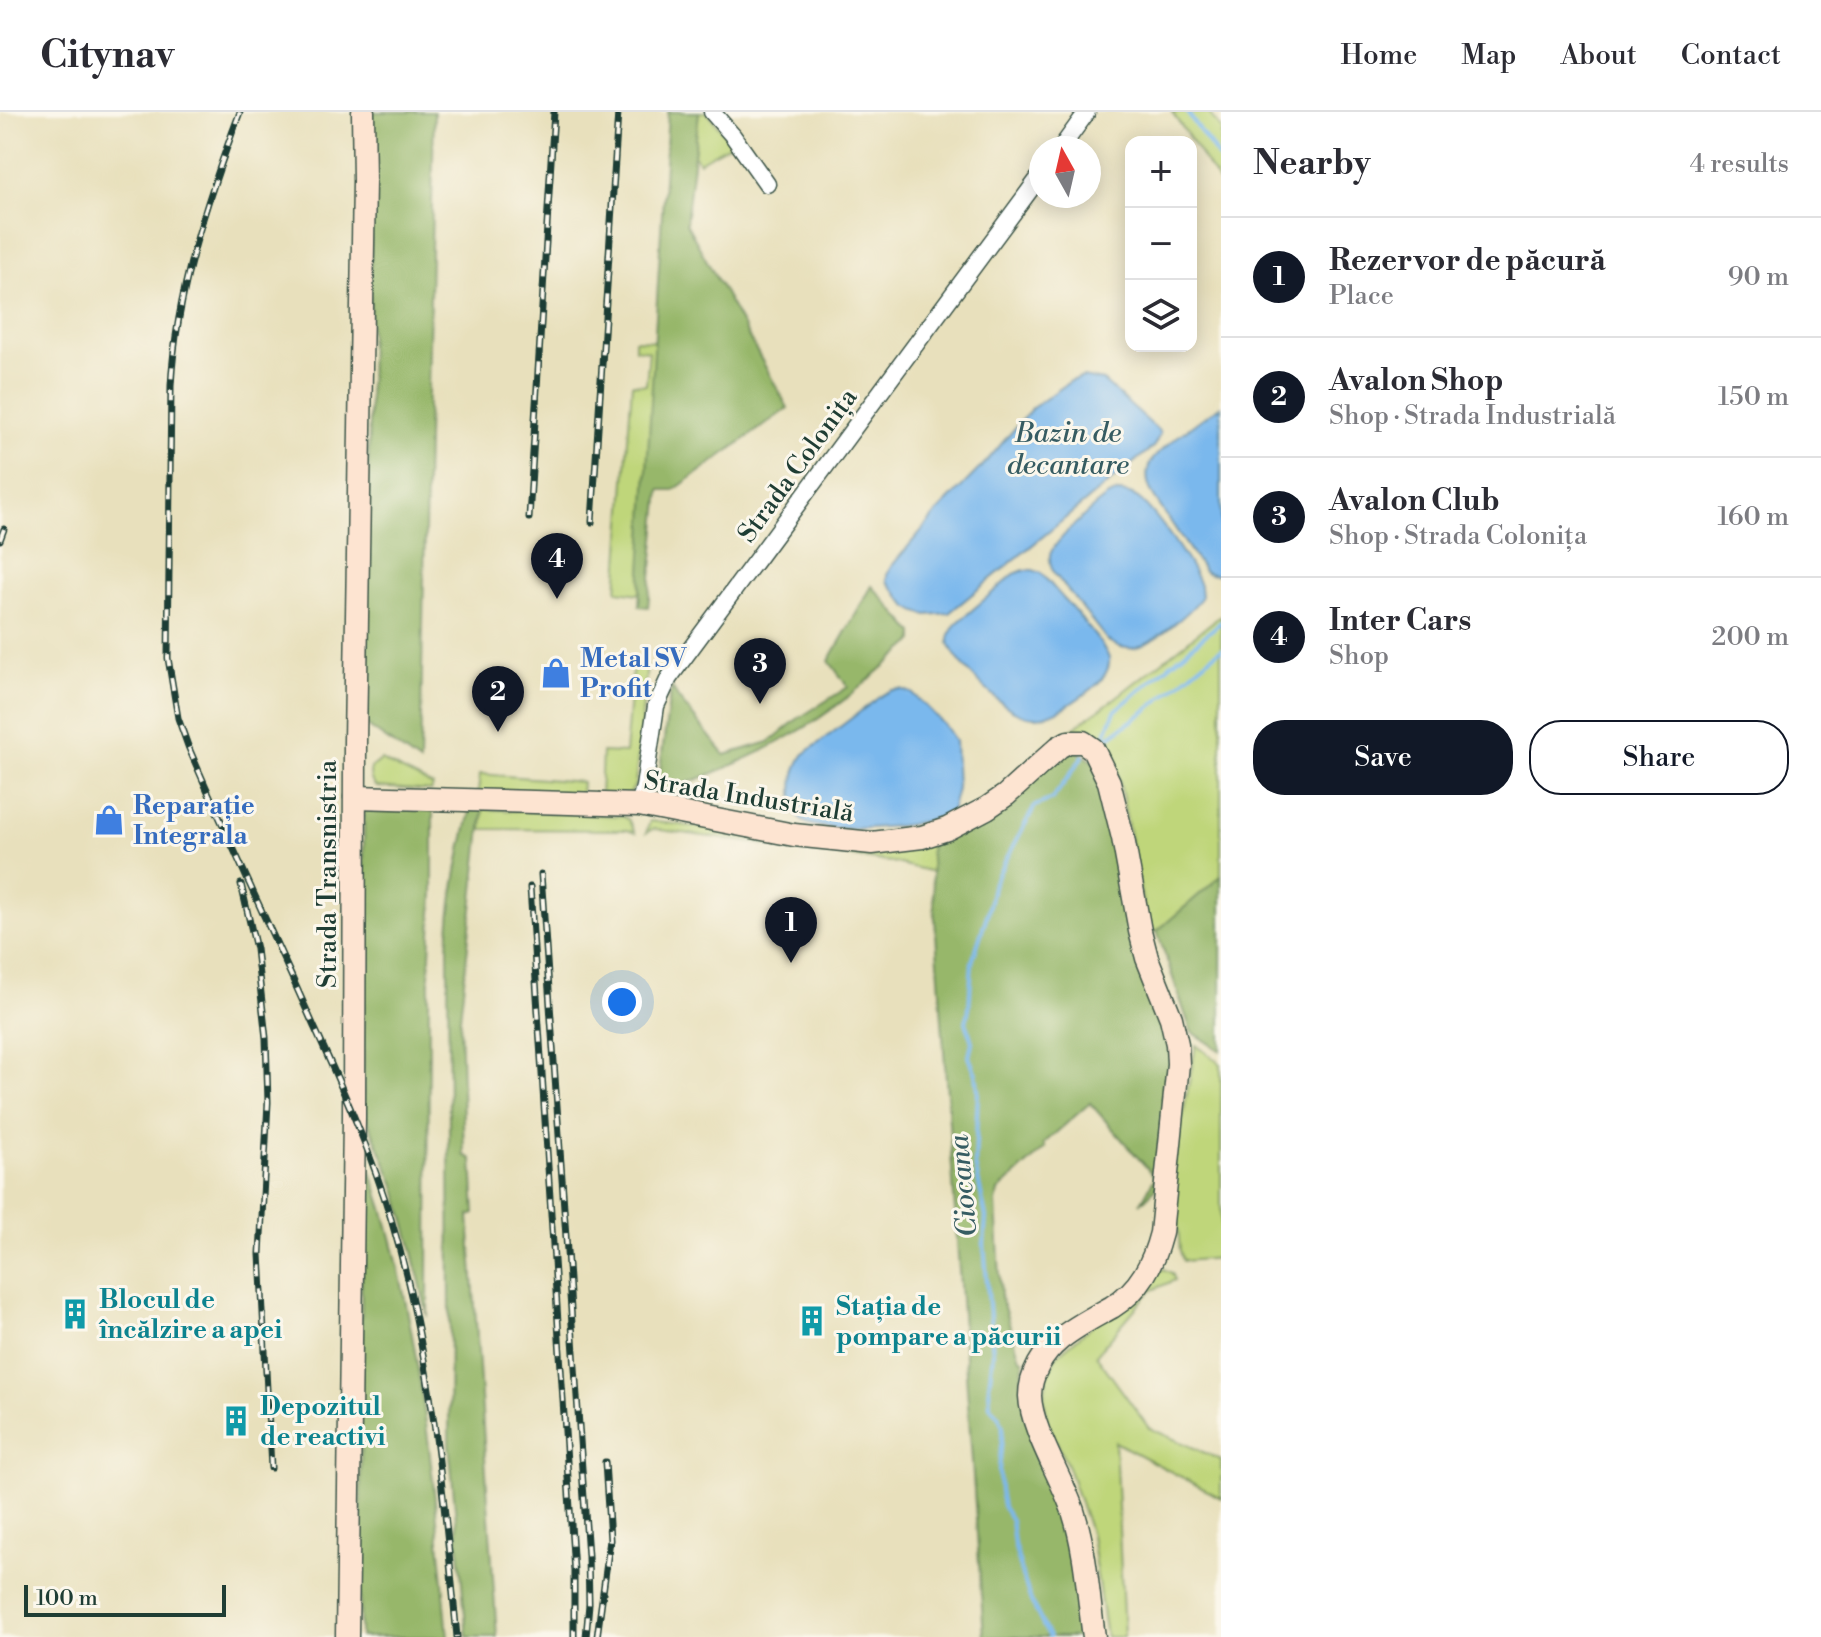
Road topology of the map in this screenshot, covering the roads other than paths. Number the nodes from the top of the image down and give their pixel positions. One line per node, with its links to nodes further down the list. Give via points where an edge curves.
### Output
1 (363, 112): 7 (street, Strada Transnistria)
2 (712, 112): 5 (street)
3 (1087, 112): 4 (street)
4 (1070, 136)
5 (767, 184)
6 (1029, 191): 8 (street, Strada Colonița, via 669,678 656,706)
7 (355, 797): 8 (street, Strada Industrială); 9 (street, Strada Transnistria)
8 (639, 805): 10 (street, Strada Industrială, via 794,835 894,841 947,829 987,808 1068,742 1083,742 1101,763 1118,814 1147,958 1171,1018 1178,1064 1156,1254 1131,1293 1048,1350 1031,1383 1031,1407 1074,1513)
9 (347, 1637)
10 (1094, 1637)

